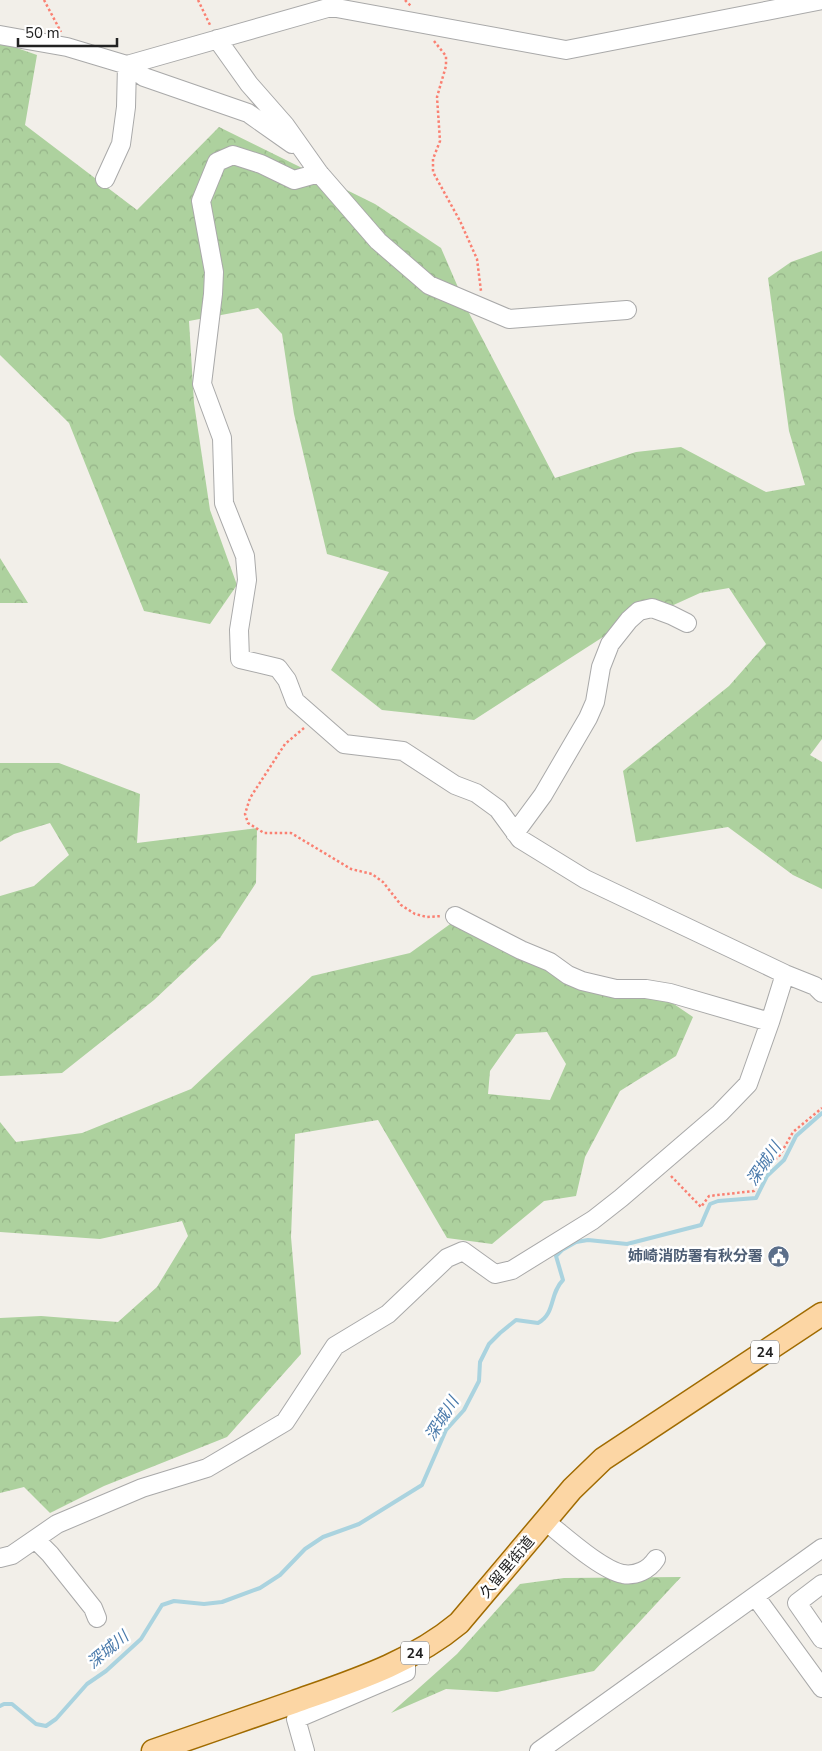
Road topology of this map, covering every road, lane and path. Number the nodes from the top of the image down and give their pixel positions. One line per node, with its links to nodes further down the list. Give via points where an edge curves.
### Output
1 (44, 0): 8 (path)
2 (198, 0): 7 (path)
3 (404, 0): 5 (path, via 413,8)
4 (822, 0): 5 (street, via 566,50)
5 (420, 23): 7 (street, via 331,7); 15 (path, via 446,56 437,97 440,141 433,159 433,172 477,259 481,293)
6 (0, 35): 8 (street)
7 (217, 39): 9 (street); 10 (street)
8 (67, 47): 9 (street)
9 (126, 65): 11 (street, via 144,77); 14 (street, via 122,144)
10 (269, 107): 11 (street); 12 (street)
11 (254, 117): 12 (street)
12 (305, 153): 13 (street)
13 (319, 173): 15 (street, via 378,241 429,285); 18 (street, via 294,180 262,164 233,155 217,162 201,202 214,272 202,384 222,438 224,503 245,556 247,580 239,630 240,659 278,668 296,701)
14 (105, 179)
15 (470, 302): 16 (street, via 508,319)
16 (627, 310)
17 (687, 623): 19 (street, via 652,608 640,611 628,620 610,644 588,718 543,796)
18 (315, 719): 19 (street, via 344,744 403,751 498,809); 20 (path, via 285,744 250,798 245,814 248,823 264,833 291,833 351,869 372,874 414,914)
19 (515, 833): 21 (street, via 585,879)
20 (455, 916): 23 (street, via 582,981 616,989 670,993)
21 (785, 974): 22 (street, via 815,986); 23 (street)
22 (822, 993)
23 (770, 1022): 25 (street, via 748,1084 720,1113)
24 (822, 1108): 25 (path, via 794,1132 780,1155 763,1172 754,1191 708,1196 701,1207)
25 (659, 1164): 28 (street, via 592,1220 512,1270 495,1274 463,1251 447,1258 388,1314 335,1346 285,1422 207,1468 142,1488 57,1524)
26 (822, 1314): 27 (main road, 久留里街道 / 24, via 603,1459)
27 (545, 1521): 31 (street, via 607,1567 622,1574 636,1574 651,1568); 36 (main road, 久留里街道 / 24, via 459,1623)
28 (36, 1540): 30 (street, via 12,1555); 34 (street, via 93,1608)
29 (822, 1548): 33 (street)
30 (0, 1558)
31 (656, 1560)
32 (822, 1584): 35 (street, via 797,1603)
33 (755, 1596): 37 (street); 40 (street)
34 (97, 1618)
35 (822, 1639)
36 (406, 1659): 38 (main road, 久留里街道 / 24, via 370,1675); 39 (street, via 406,1672 296,1719)
37 (822, 1688)
38 (153, 1751)
39 (305, 1751)
40 (539, 1751)

